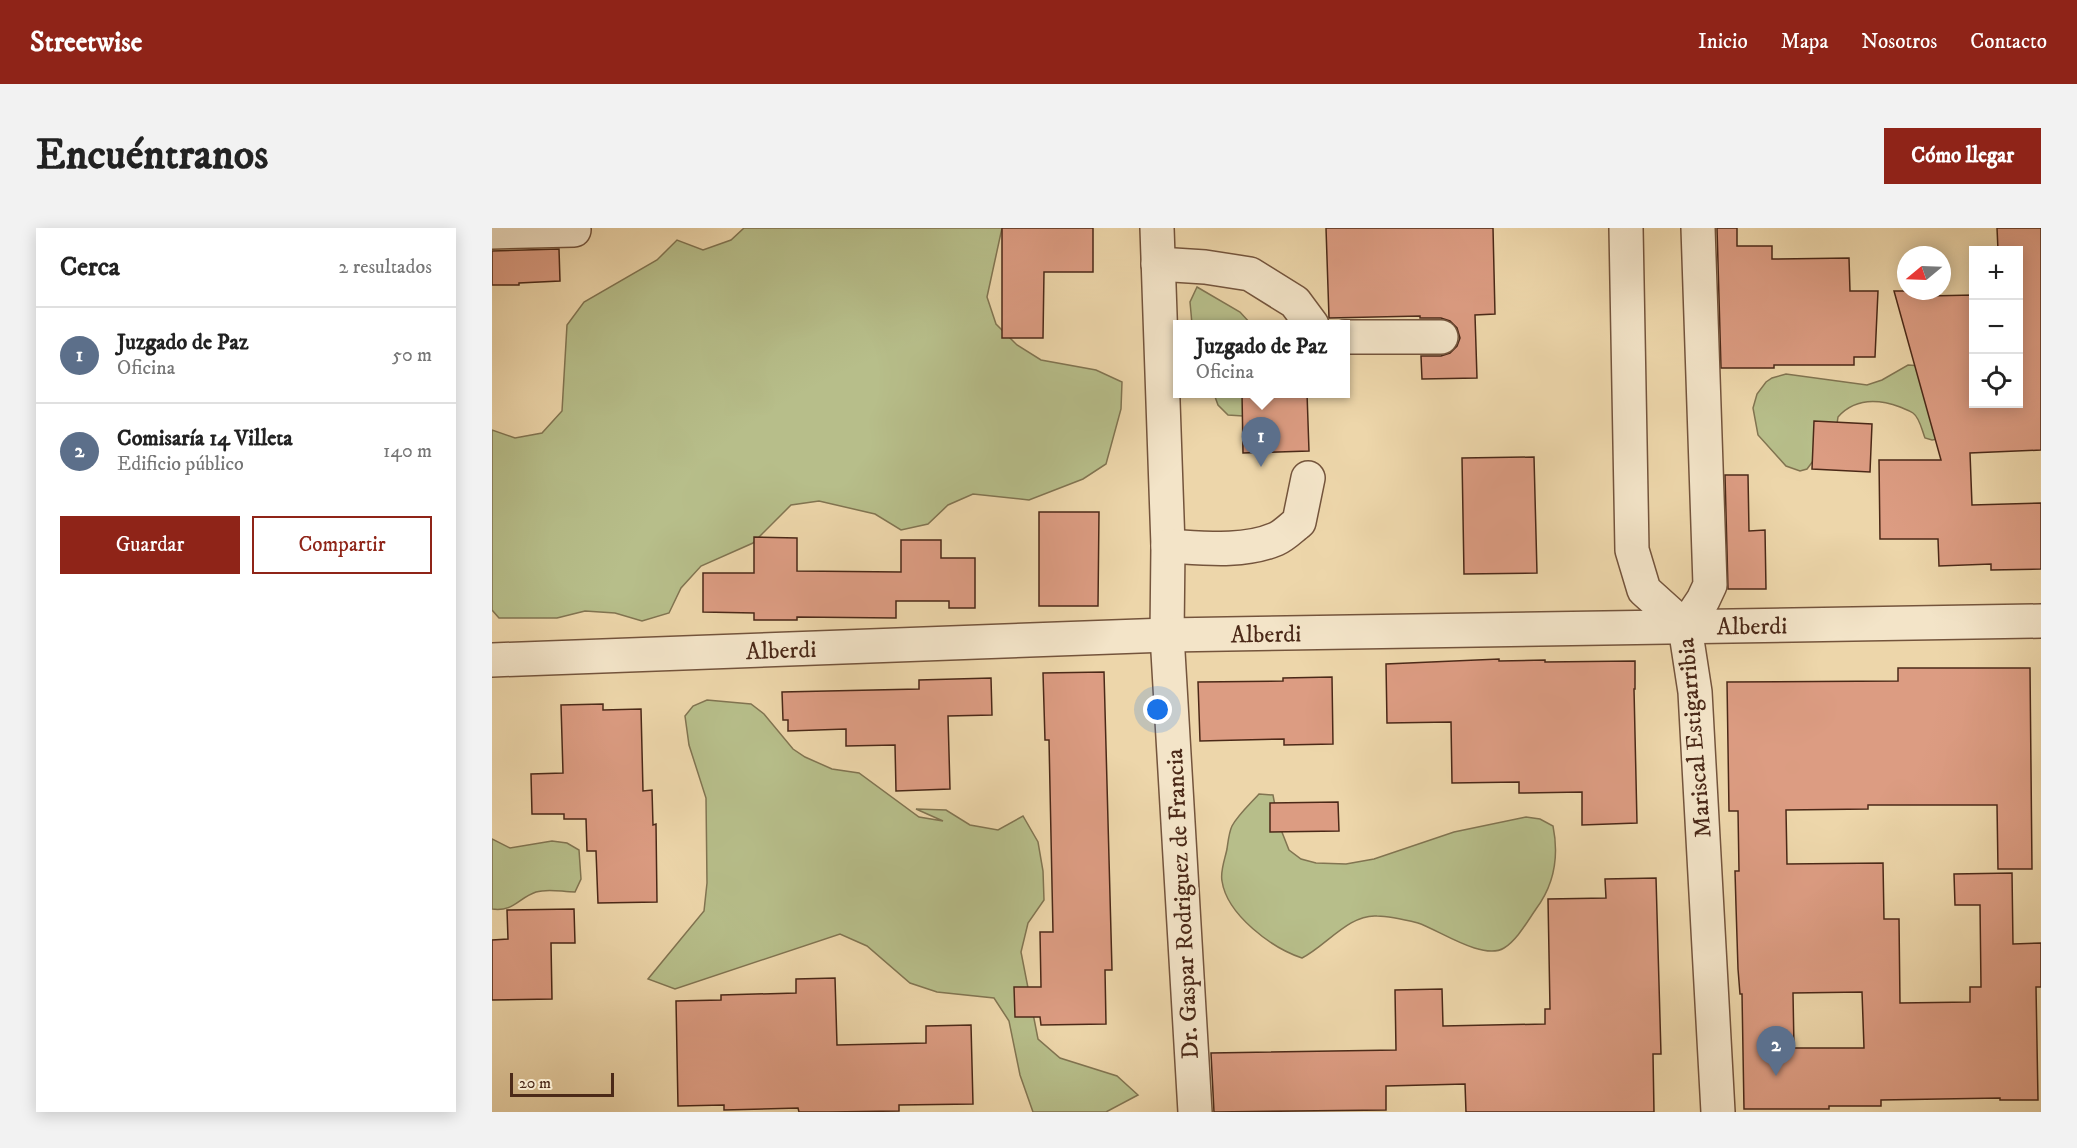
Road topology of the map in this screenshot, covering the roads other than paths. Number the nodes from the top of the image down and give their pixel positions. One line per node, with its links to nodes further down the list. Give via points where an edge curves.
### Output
1 (1157, 228): 6 (street, Dr. Gaspar Rodriguez de Francia)
2 (1626, 228): 13 (street, via 1632,550 1644,590)
3 (1698, 228): 13 (street, Mariscal Estigarribia, via 1710,585)
4 (574, 230): 5 (street)
5 (492, 232)
6 (1158, 264): 7 (street, via 1250,274 1295,302); 11 (street, Dr. Gaspar Rodriguez de Francia)
7 (1309, 320)
8 (1350, 337): 9 (street)
9 (1442, 337)
10 (1308, 478): 11 (street, via 1299,522 1279,538 1259,545 1218,549)
11 (1168, 546): 14 (street, Dr. Gaspar Rodriguez de Francia)
12 (2041, 621): 13 (street, Alberdi)
13 (1685, 627): 14 (street, Alberdi); 17 (street, Mariscal Estigarribia, via 1695,692)
14 (1167, 635): 15 (street, Alberdi); 16 (street, Dr. Gaspar Rodriguez de Francia)
15 (492, 660)
16 (1195, 1112)
17 (1718, 1112)

